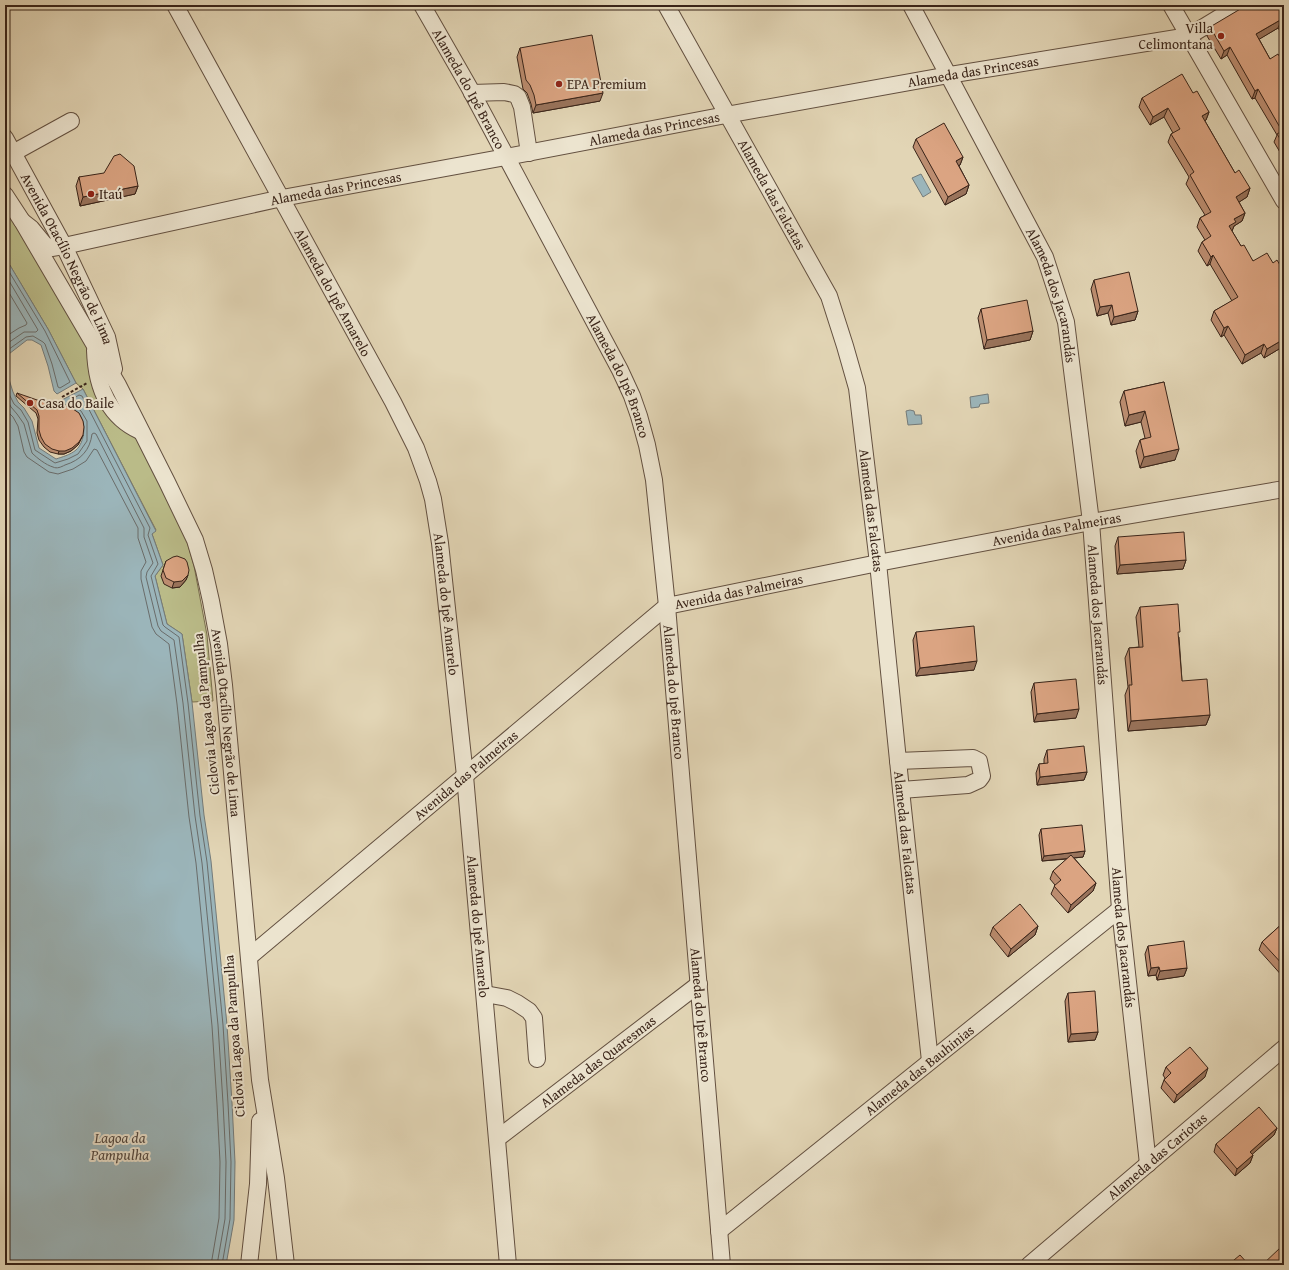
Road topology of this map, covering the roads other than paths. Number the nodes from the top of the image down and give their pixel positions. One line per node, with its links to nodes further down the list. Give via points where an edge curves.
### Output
1 (175, 5): 17 (street, Alameda do Ipê Amarelo)
2 (422, 5): 9 (street, Alameda do Ipê Branco)
3 (666, 5): 10 (street, Alameda das Falcatas)
4 (911, 5): 8 (street, Alameda dos Jacarandás)
5 (1171, 5): 7 (street)
6 (1240, 5): 7 (street, Alameda das Princesas)
7 (1189, 36): 8 (street, Alameda das Princesas); 18 (street)
8 (949, 75): 10 (street, Alameda das Princesas); 27 (street, Alameda dos Jacarandás, via 1045,257 1066,322)
9 (472, 94): 14 (street, via 504,92 518,97); 15 (street, Alameda do Ipê Branco)
10 (726, 115): 14 (street, Alameda das Princesas); 28 (street, Alameda das Falcatas, via 828,296 843,339 857,388)
11 (71, 121): 13 (street)
12 (5, 138): 13 (street, Avenida Otacílio Negrão de Lima)
13 (13, 153): 20 (street, Avenida Otacílio Negrão de Lima)
14 (529, 153): 15 (street, Alameda das Princesas)
15 (506, 157): 17 (street, Alameda das Princesas); 29 (street, Alameda do Ipê Branco, via 632,396 647,444 654,480)
16 (5, 195): 19 (street, Avenida Otacílio Negrão de Lima)
17 (282, 198): 20 (street, Alameda das Princesas); 31 (street, Alameda do Ipê Amarelo, via 394,402 416,448 428,481 440,543)
18 (1284, 201)
19 (22, 221): 20 (street, Alameda das Princesas, via 45,245 53,248); 21 (street, Avenida Otacílio Negrão de Lima)
20 (64, 246): 22 (street, Avenida Otacílio Negrão de Lima, via 107,337)
21 (95, 346): 22 (street, Avenida Otacílio Negrão de Lima); 23 (street, via 99,381 106,400 116,414)
22 (118, 385): 23 (street, Avenida Otacílio Negrão de Lima)
23 (142, 432): 34 (street, Avenida Otacílio Negrão de Lima, via 194,540 211,600 224,685)
24 (1284, 480): 26 (street, Avenida das Palmeiras)
25 (1284, 489): 26 (street, Avenida das Palmeiras)
26 (1229, 498): 27 (street, Avenida das Palmeiras)
27 (1091, 522): 28 (street, Avenida das Palmeiras); 33 (street, Alameda dos Jacarandás)
28 (878, 563): 29 (street, Avenida das Palmeiras); 30 (street, Alameda das Falcatas)
29 (667, 606): 31 (street, Avenida das Palmeiras); 35 (street, Alameda do Ipê Branco)
30 (898, 761): 32 (street, Alameda das Falcatas); 32 (street, via 973,758 979,761 982,776 968,785)
31 (465, 776): 34 (street, Avenida das Palmeiras); 36 (street, Alameda do Ipê Amarelo)
32 (901, 790): 39 (street, Alameda das Falcatas)
33 (1120, 909): 39 (street, Alameda das Bauhinias); 42 (street, Alameda dos Jacarandás)
34 (249, 957): 40 (street, Avenida Otacílio Negrão de Lima)
35 (699, 984): 41 (street, Alameda das Quaresmas); 43 (street, Alameda do Ipê Branco)
36 (485, 994): 38 (street, via 507,998 530,1011 534,1018); 41 (street, Alameda do Ipê Amarelo)
37 (1284, 1048): 42 (street, Alameda das Cariotas)
38 (537, 1059)
39 (930, 1061): 43 (street, Alameda das Bauhinias)
40 (260, 1080): 44 (street, Avenida Otacílio Negrão de Lima, via 258,1184); 45 (street, Avenida Otacílio Negrão de Lima, via 276,1178)
41 (498, 1138): 46 (street, Alameda do Ipê Amarelo)
42 (1148, 1164): 48 (street, Alameda das Cariotas)
43 (719, 1231): 47 (street, Alameda do Ipê Branco)
44 (249, 1265)
45 (286, 1265)
46 (508, 1265)
47 (722, 1265)
48 (1029, 1265)

